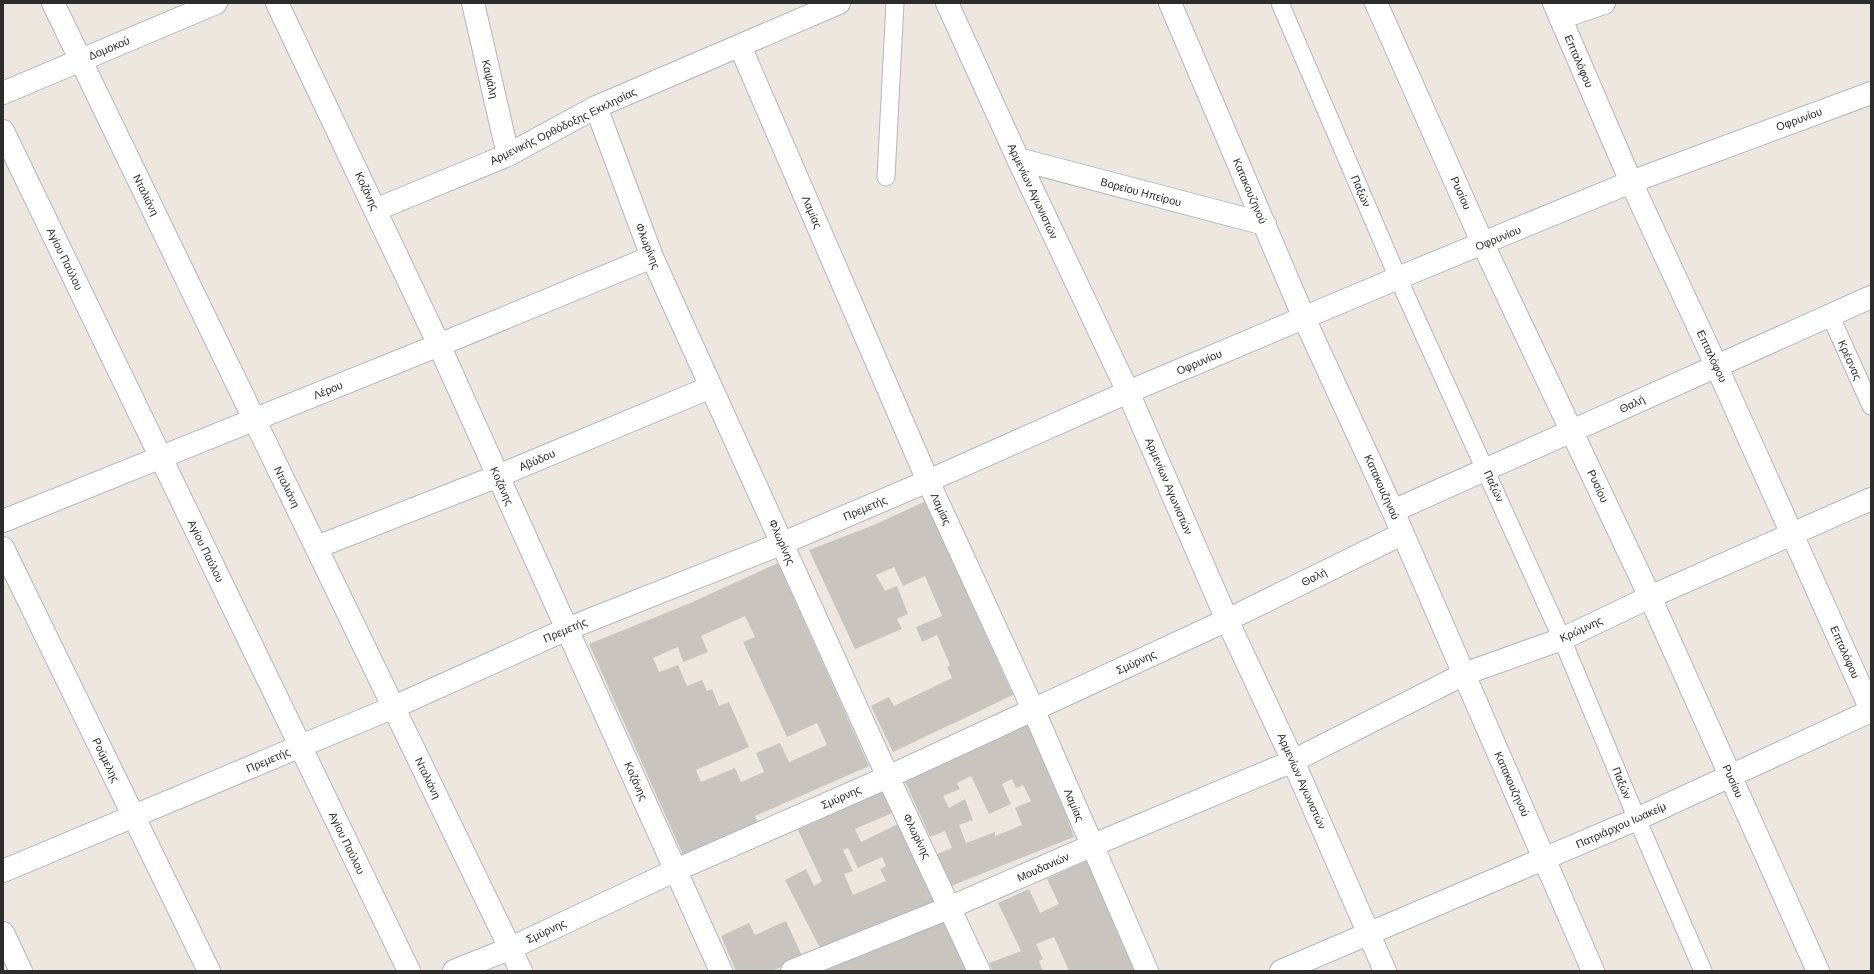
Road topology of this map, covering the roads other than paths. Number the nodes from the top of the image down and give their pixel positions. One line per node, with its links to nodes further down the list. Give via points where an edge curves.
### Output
1 (53, 3): 14 (street, Νταλιάνη)
2 (216, 3): 14 (street, Δομοκού)
3 (277, 3): 23 (street, Κοζάνης)
4 (473, 3): 19 (street, Καψάλη)
5 (839, 3): 13 (street, Αρμενικής Ορθόδοξης Εκκλησίας)
6 (895, 3): 21 (lane)
7 (947, 3): 20 (street, Αρμενίων Αγωνιστών)
8 (1170, 3): 24 (street, Κατακουζηνού)
9 (1280, 3): 27 (lane, Παξών)
10 (1376, 3): 25 (street, Ρυσίου)
11 (1604, 3): 12 (street)
12 (1557, 10): 22 (street, Επταλόφου)
13 (740, 46): 17 (street, Αρμενικής Ορθόδοξης Εκκλησίας); 41 (street, Λαμίας)
14 (80, 60): 15 (street, Δομοκού); 36 (street, Νταλιάνη)
15 (3, 92)
16 (1871, 93): 22 (street, Οφρυνίου)
17 (596, 108): 19 (street, Αρμενικής Ορθόδοξης Εκκλησίας); 26 (street, Φλωρίνης)
18 (3, 131): 38 (street, Αγίου Παύλου)
19 (508, 155): 23 (street, Αρμενικής Ορθόδοξης Εκκλησίας)
20 (1018, 159): 24 (street, Βορείου Ηπείρου); 34 (street, Αρμενίων Αγωνιστών)
21 (886, 177)
22 (1631, 182): 25 (street, Οφρυνίου); 32 (street, Επταλόφου)
23 (376, 210): 31 (street, Κοζάνης)
24 (1265, 224): 30 (street, Κατακουζηνού)
25 (1483, 244): 27 (street, Οφρυνίου); 37 (street, Ρυσίου)
26 (652, 258): 31 (street, Λέρου); 33 (street, Φλωρίνης)
27 (1398, 278): 30 (street, Οφρυνίου); 39 (lane, Παξών)
28 (1871, 297): 29 (street, Θαλή)
29 (1830, 315): 32 (street, Θαλή); 35 (lane, Κρέσνας)
30 (1304, 318): 34 (street, Οφρυνίου); 43 (street, Κατακουζηνού)
31 (439, 346): 36 (street, Λέρου); 40 (street, Κοζάνης)
32 (1716, 365): 37 (street, Θαλή); 46 (street, Επταλόφου)
33 (711, 387): 40 (street, Αβύδου); 47 (street, Φλωρίνης)
34 (1128, 392): 41 (street, Πρεμετής); 51 (street, Αρμενίων Αγωνιστών)
35 (1871, 406)
36 (254, 419): 38 (street, Λέρου); 49 (street, Νταλιάνη)
37 (1572, 431): 39 (street, Θαλή); 50 (street, Ρυσίου)
38 (161, 457): 44 (street, Λέρου); 58 (street, Αγίου Παύλου)
39 (1486, 468): 43 (street, Θαλή); 53 (lane, Παξών)
40 (498, 476): 49 (street, Αβύδου); 52 (street, Κοζάνης)
41 (928, 482): 47 (street, Πρεμετής); 56 (street, Λαμίας)
42 (1871, 499): 46 (street, Κρώμνης)
43 (1393, 511): 45 (street, Κατακουζηνού)
44 (3, 521)
45 (1402, 534): 51 (street, Θαλή); 54 (street, Κατακουζηνού)
46 (1792, 534): 50 (street, Κρώμνης); 57 (street, Επταλόφου)
47 (783, 543): 52 (street, Πρεμετής); 61 (street, Φλωρίνης)
48 (3, 548): 62 (street, Ρούμελης)
49 (317, 548): 55 (street, Νταλιάνη)
50 (1650, 597): 53 (street, Κρώμνης); 60 (street, Ρυσίου)
51 (1226, 620): 56 (street, Σμύρνης); 59 (street, Αρμενίων Αγωνιστών)
52 (567, 629): 55 (street, Πρεμετής); 66 (street, Κοζάνης)
53 (1562, 639): 54 (street, Κρώμνης); 63 (lane, Παξών)
54 (1464, 674): 59 (street, Κρώμνης); 65 (street, Κατακουζηνού)
55 (394, 707): 58 (street, Πρεμετής); 71 (street, Νταλιάνη)
56 (1033, 710): 61 (street, Σμύρνης); 64 (street, Λαμίας)
57 (1871, 711): 60 (street, Πατριάρχου Ιωακείμ)
58 (300, 746): 62 (street, Πρεμετής); 74 (street, Αγίου Παύλου)
59 (1293, 761): 64 (street, Μουδανιών); 70 (street, Αρμενίων Αγωνιστών)
60 (1730, 776): 63 (street, Πατριάρχου Ιωακείμ); 85 (street, Ρυσίου)
61 (888, 777): 66 (street, Σμύρνης); 68 (street, Φλωρίνης)
62 (134, 816): 67 (street, Πρεμετής); 73 (street, Ρούμελης)
63 (1637, 819): 65 (street, Πατριάρχου Ιωακείμ); 84 (lane, Παξών)
64 (1091, 846): 68 (street, Μουδανιών); 80 (street, Λαμίας)
65 (1544, 858): 70 (street, Πατριάρχου Ιωακείμ); 83 (street, Κατακουζηνού)
66 (676, 870): 71 (street, Σμύρνης); 77 (street, Κοζάνης)
67 (3, 871)
68 (950, 907): 78 (street, Μουδανιών); 79 (street, Φλωρίνης)
69 (3, 932): 72 (street)
70 (1369, 933): 81 (street, Πατριάρχου Ιωακείμ); 82 (street, Αρμενίων Αγωνιστών)
71 (509, 949): 75 (street, Σμύρνης); 76 (street, Νταλιάνη)
72 (21, 971)
73 (209, 971)
74 (409, 971)
75 (454, 971)
76 (521, 971)
77 (721, 971)
78 (792, 971)
79 (979, 971)
80 (1147, 971)
81 (1281, 971)
82 (1386, 971)
83 (1593, 971)
84 (1703, 971)
85 (1818, 971)

